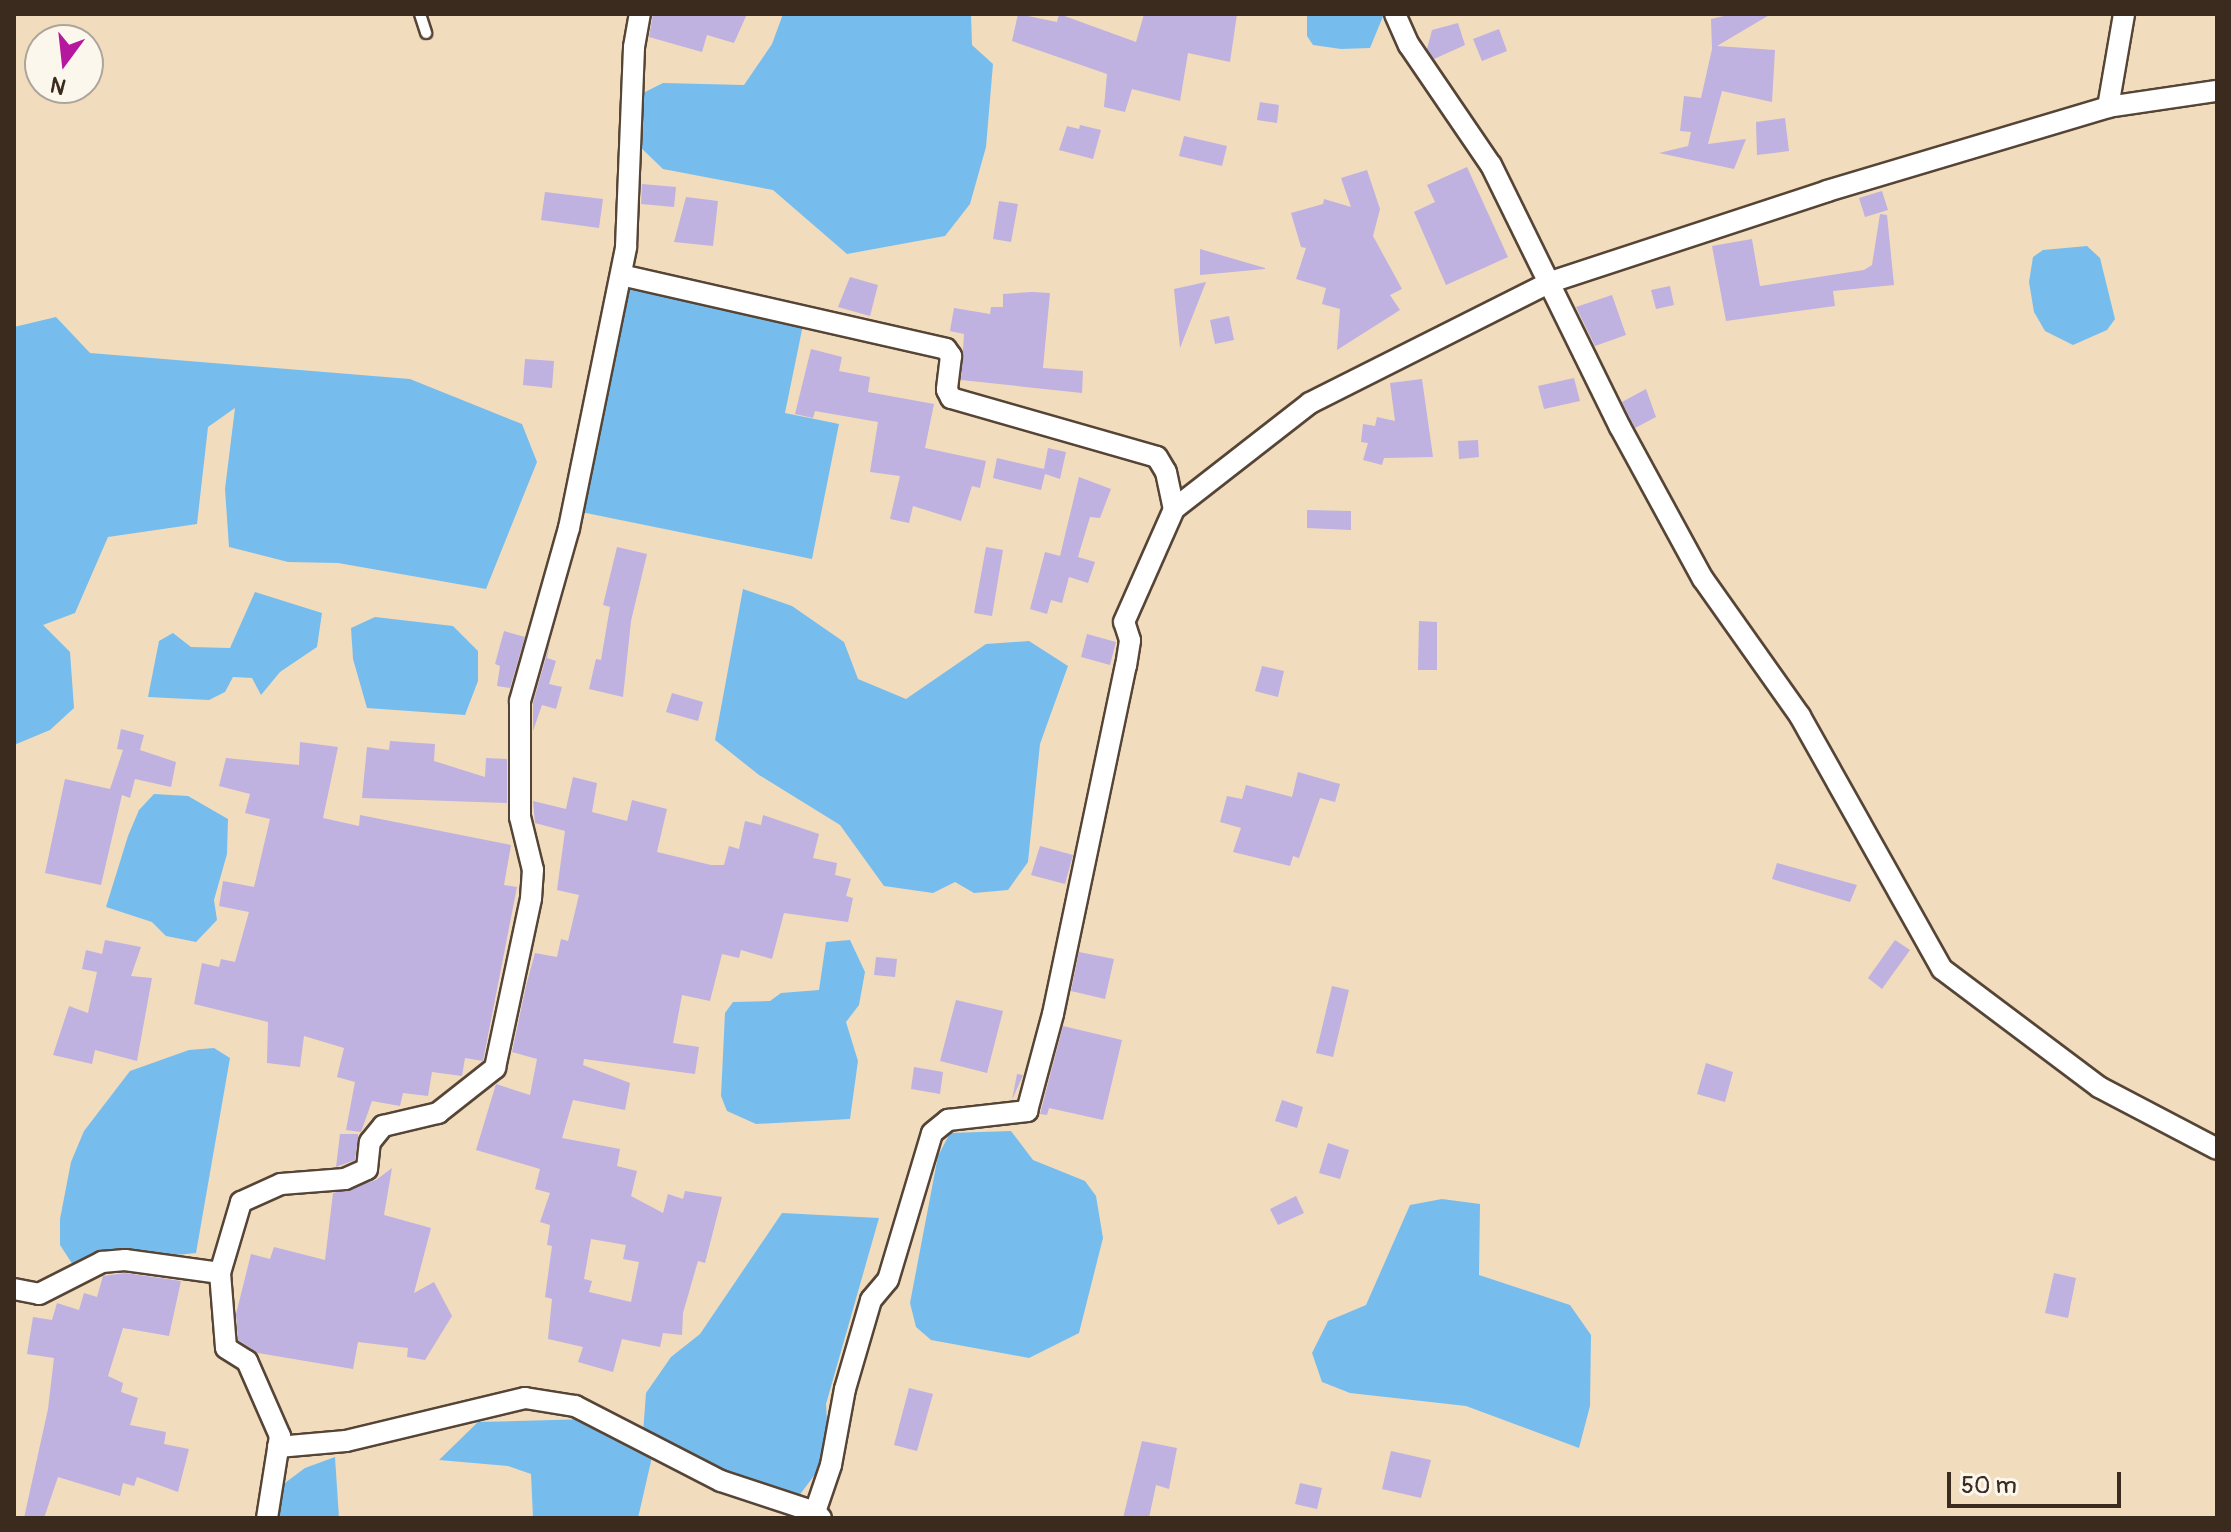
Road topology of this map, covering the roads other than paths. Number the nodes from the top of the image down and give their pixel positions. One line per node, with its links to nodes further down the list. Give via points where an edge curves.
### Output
1 (420, 14): 5 (lane)
2 (640, 14): 8 (street)
3 (1395, 14): 9 (street, via 1409,45 1491,165)
4 (2124, 14): 7 (street)
5 (426, 33)
6 (2217, 91): 7 (street)
7 (2108, 107): 9 (street, via 1827,191)
8 (621, 275): 10 (street, via 946,349 951,356 951,398 1157,457); 12 (street, via 569,528 520,701 520,817 533,870 495,1068 438,1113 383,1126 370,1142 367,1169 345,1179 281,1184 241,1202)
9 (1551, 282): 10 (street, via 1310,403); 11 (street, via 1620,427 1703,579 1800,716 1942,969 2099,1087)
10 (1174, 509): 15 (street, via 1124,622 1130,640 1126,666 1053,1014 1027,1111 948,1120 932,1133 888,1280 871,1300)
11 (2217, 1149)
12 (220, 1273): 13 (street, via 125,1260 102,1262 39,1294); 14 (street, via 226,1348 247,1361 280,1436)
13 (14, 1289)
14 (278, 1447): 15 (street, via 346,1441 525,1398 575,1406 721,1481); 16 (street)
15 (818, 1515)
16 (267, 1518)

